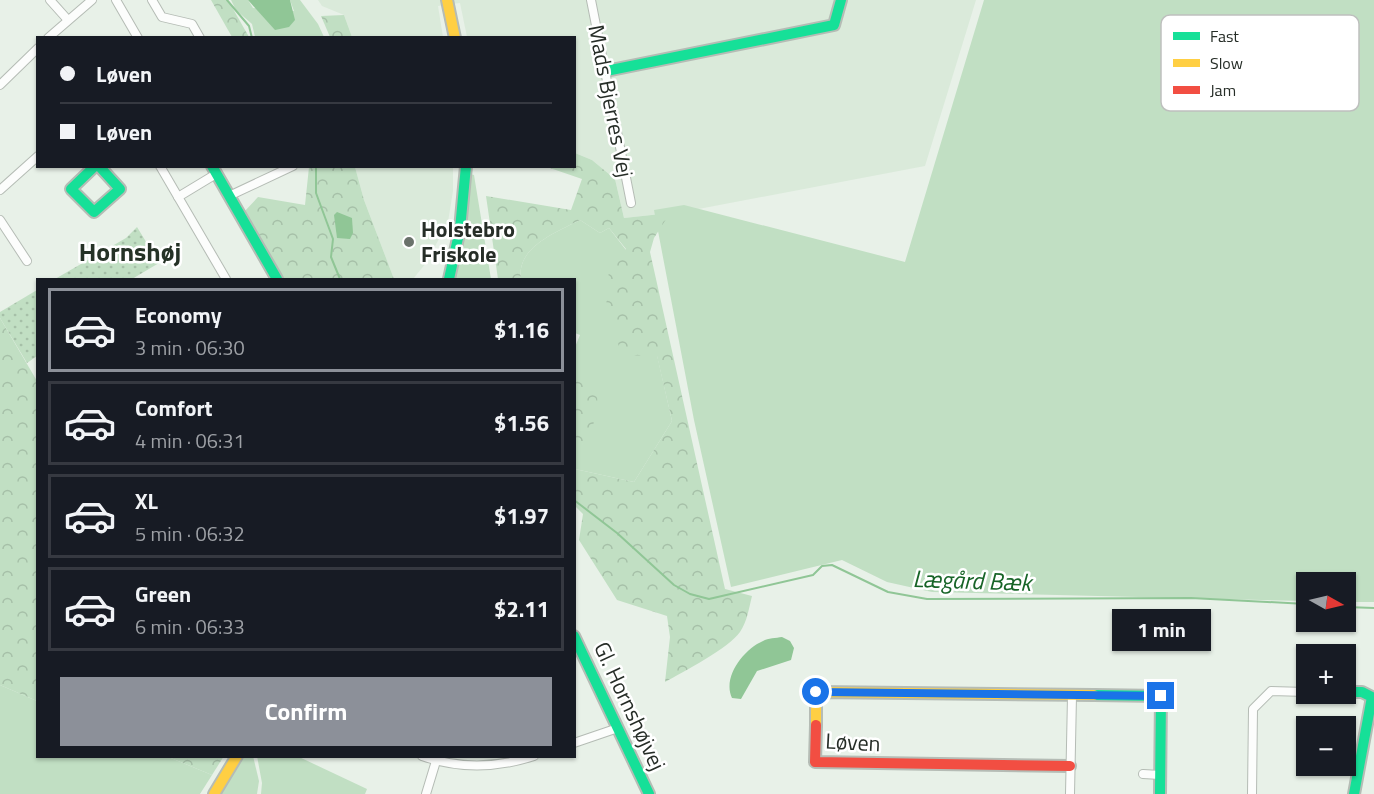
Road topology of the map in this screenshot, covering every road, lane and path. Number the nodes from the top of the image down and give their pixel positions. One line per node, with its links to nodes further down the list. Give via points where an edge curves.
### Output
1 (50, 0): 8 (street)
2 (92, 0): 8 (street)
3 (117, 0): 10 (street)
4 (152, 0): 11 (street, via 162,17 192,24)
5 (447, 0): 12 (street)
6 (591, 0): 14 (street, Mads Bjerres Vej)
7 (841, 0): 14 (street, via 834,25)
8 (67, 20): 9 (street)
9 (50, 36)
10 (137, 36)
11 (199, 36)
12 (454, 36)
13 (36, 50): 15 (street)
14 (606, 72): 24 (street, Mads Bjerres Vej)
15 (0, 85)
16 (36, 158): 21 (street)
17 (161, 168): 23 (street)
18 (290, 168): 22 (street)
19 (466, 168): 29 (street, via 460,230)
20 (214, 170): 22 (street); 23 (street)
21 (0, 190)
22 (229, 196): 28 (street)
23 (178, 197): 27 (street)
24 (631, 203)
25 (0, 220): 26 (street)
26 (27, 261)
27 (225, 278)
28 (276, 278)
29 (449, 278)
30 (576, 640): 34 (street, Gl. Hornshøjvej)
31 (1296, 692): 50 (street, via 1271,691 1253,709)
32 (1356, 693): 51 (street, via 1372,697)
33 (1071, 696): 42 (street); 42 (street, Løven, via 816,692 815,762); 44 (street, Løven, via 1161,696)
34 (618, 728): 35 (street); 48 (street, Gl. Hornshøjvej)
35 (576, 742)
36 (236, 758): 46 (street)
37 (428, 758): 40 (street)
38 (488, 758): 41 (street)
39 (525, 758): 41 (street)
40 (436, 761): 41 (street); 47 (street)
41 (488, 766)
42 (1070, 766): 49 (street)
43 (1143, 774): 44 (street)
44 (1160, 775): 45 (street, Løven)
45 (1160, 793)
46 (213, 794)
47 (426, 794)
48 (649, 794)
49 (1070, 794)
50 (1252, 794)
51 (1354, 794)

